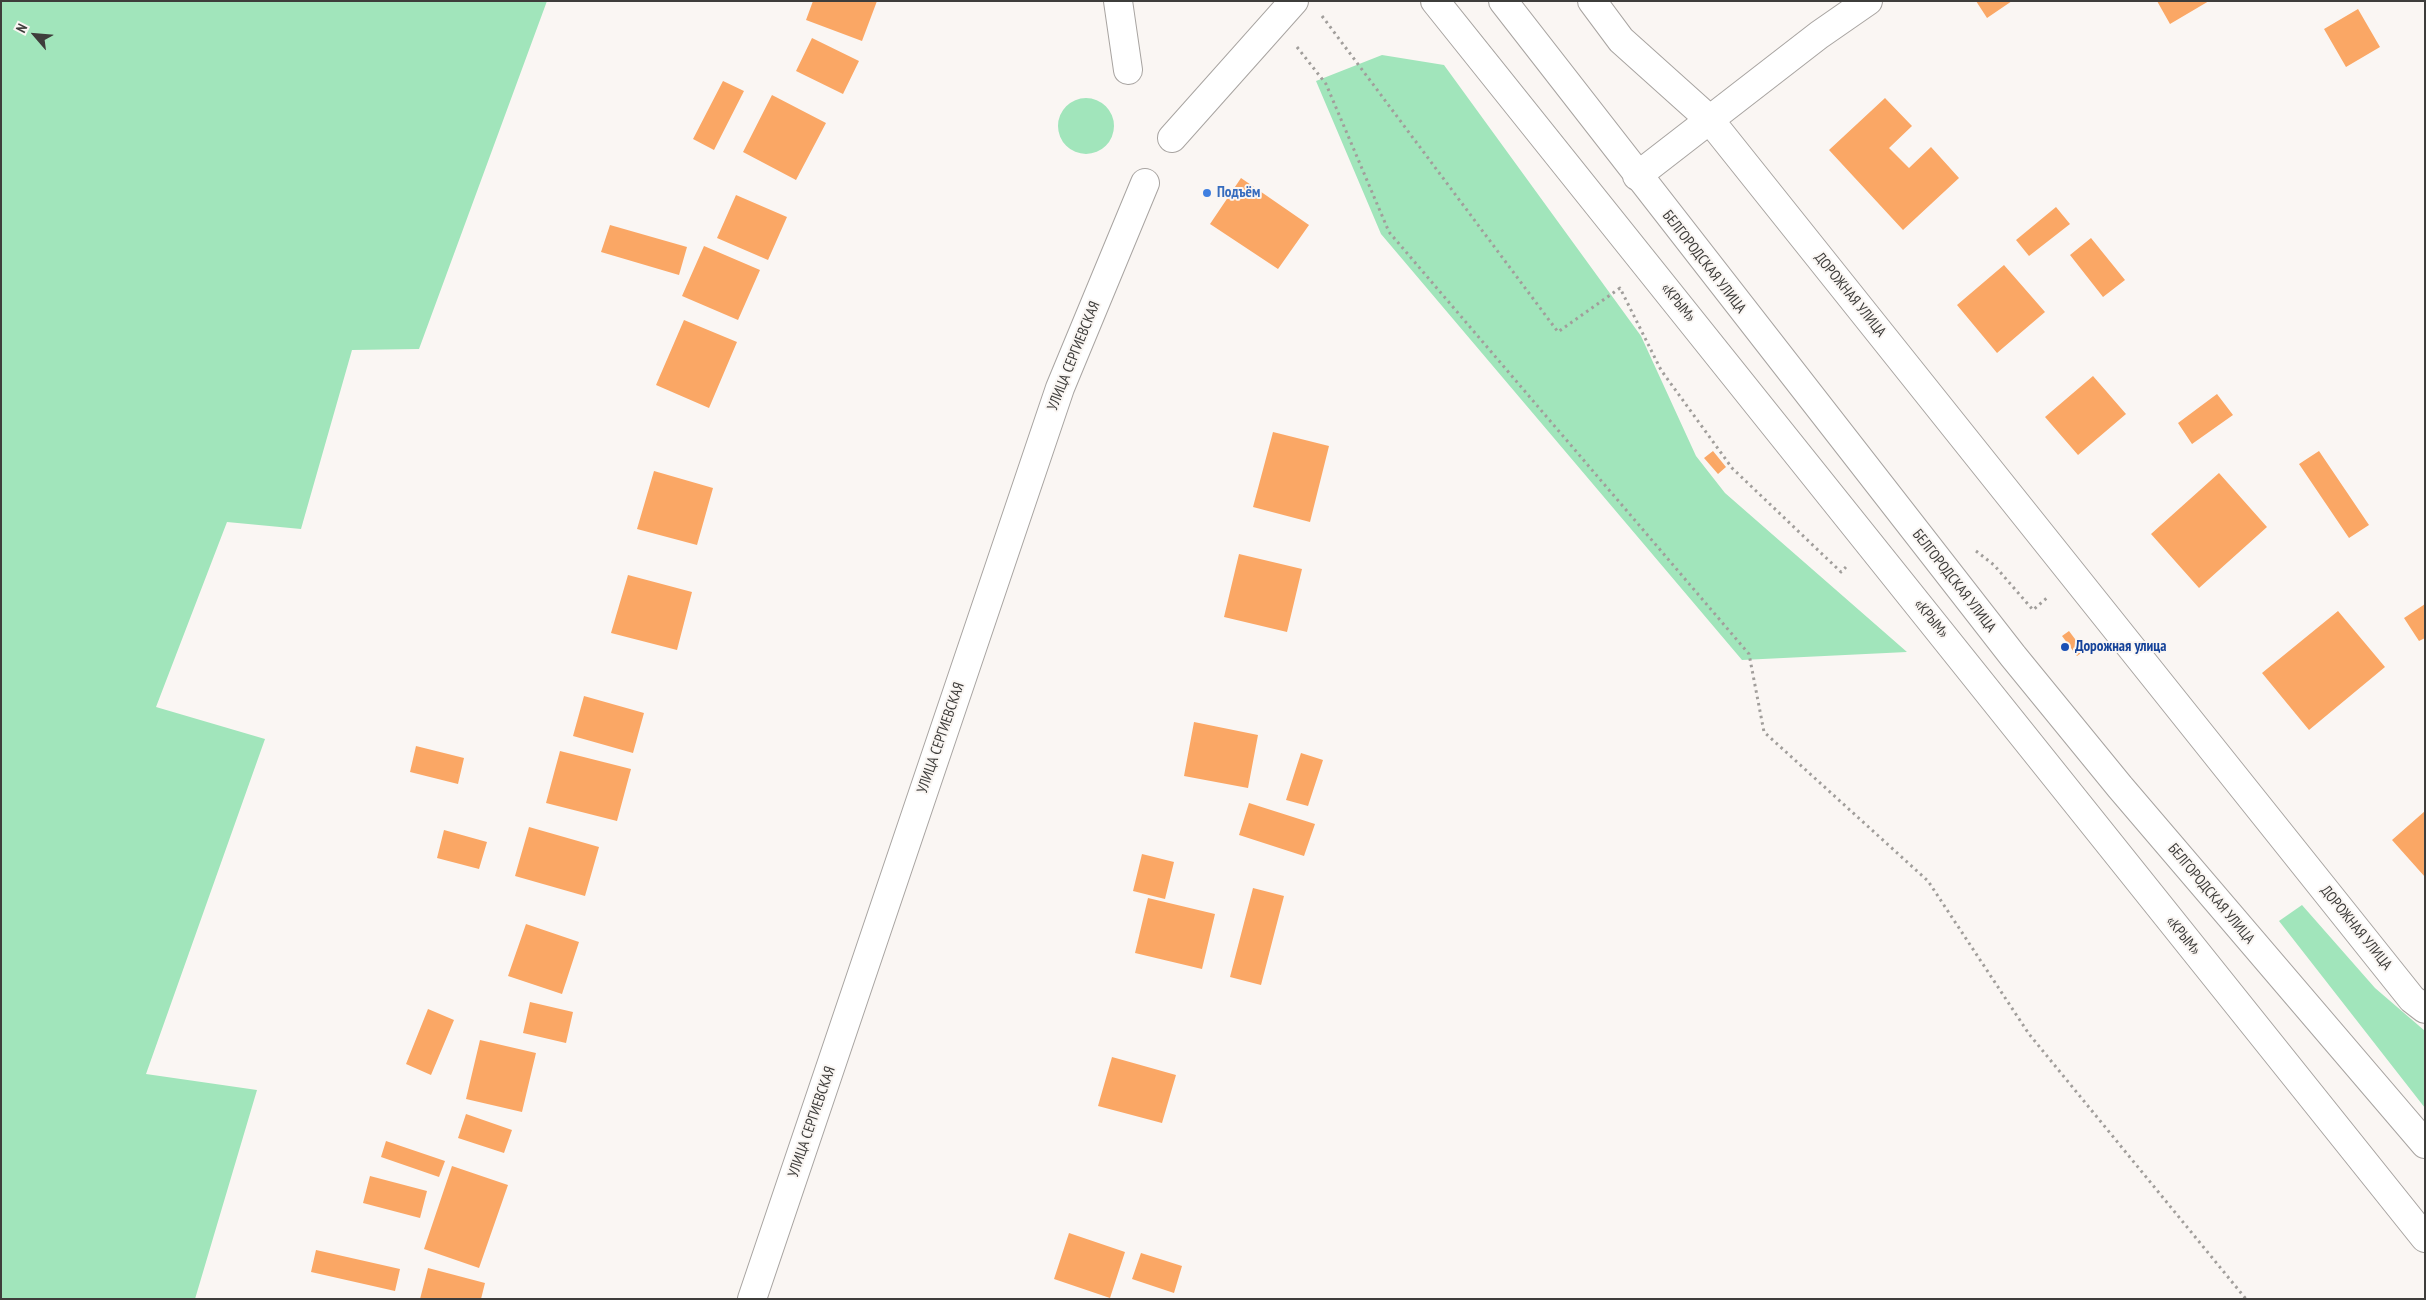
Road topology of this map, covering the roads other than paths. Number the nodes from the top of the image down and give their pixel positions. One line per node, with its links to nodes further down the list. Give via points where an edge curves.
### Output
1 (1118, 1): 7 (main road)
2 (1435, 1): 14 (main road, «КРЫМ»)
3 (1503, 1): 10 (main road, БЕЛГОРОДСКАЯ УЛИЦА)
4 (1592, 1): 8 (main road, ДОРОЖНАЯ УЛИЦА, via 1621,40)
5 (1868, 1): 8 (main road)
6 (1296, 10): 9 (main road)
7 (1128, 70)
8 (1709, 119): 10 (main road); 12 (main road, ДОРОЖНАЯ УЛИЦА, via 2406,991)
9 (1172, 138)
10 (1637, 176): 13 (main road, БЕЛГОРОДСКАЯ УЛИЦА, via 2013,656 2120,787)
11 (1145, 183): 15 (main road, УЛИЦА СЕРГИЕВСКАЯ, via 1060,388)
12 (2425, 1009)
13 (2425, 1144)
14 (2425, 1238)
15 (752, 1299)

